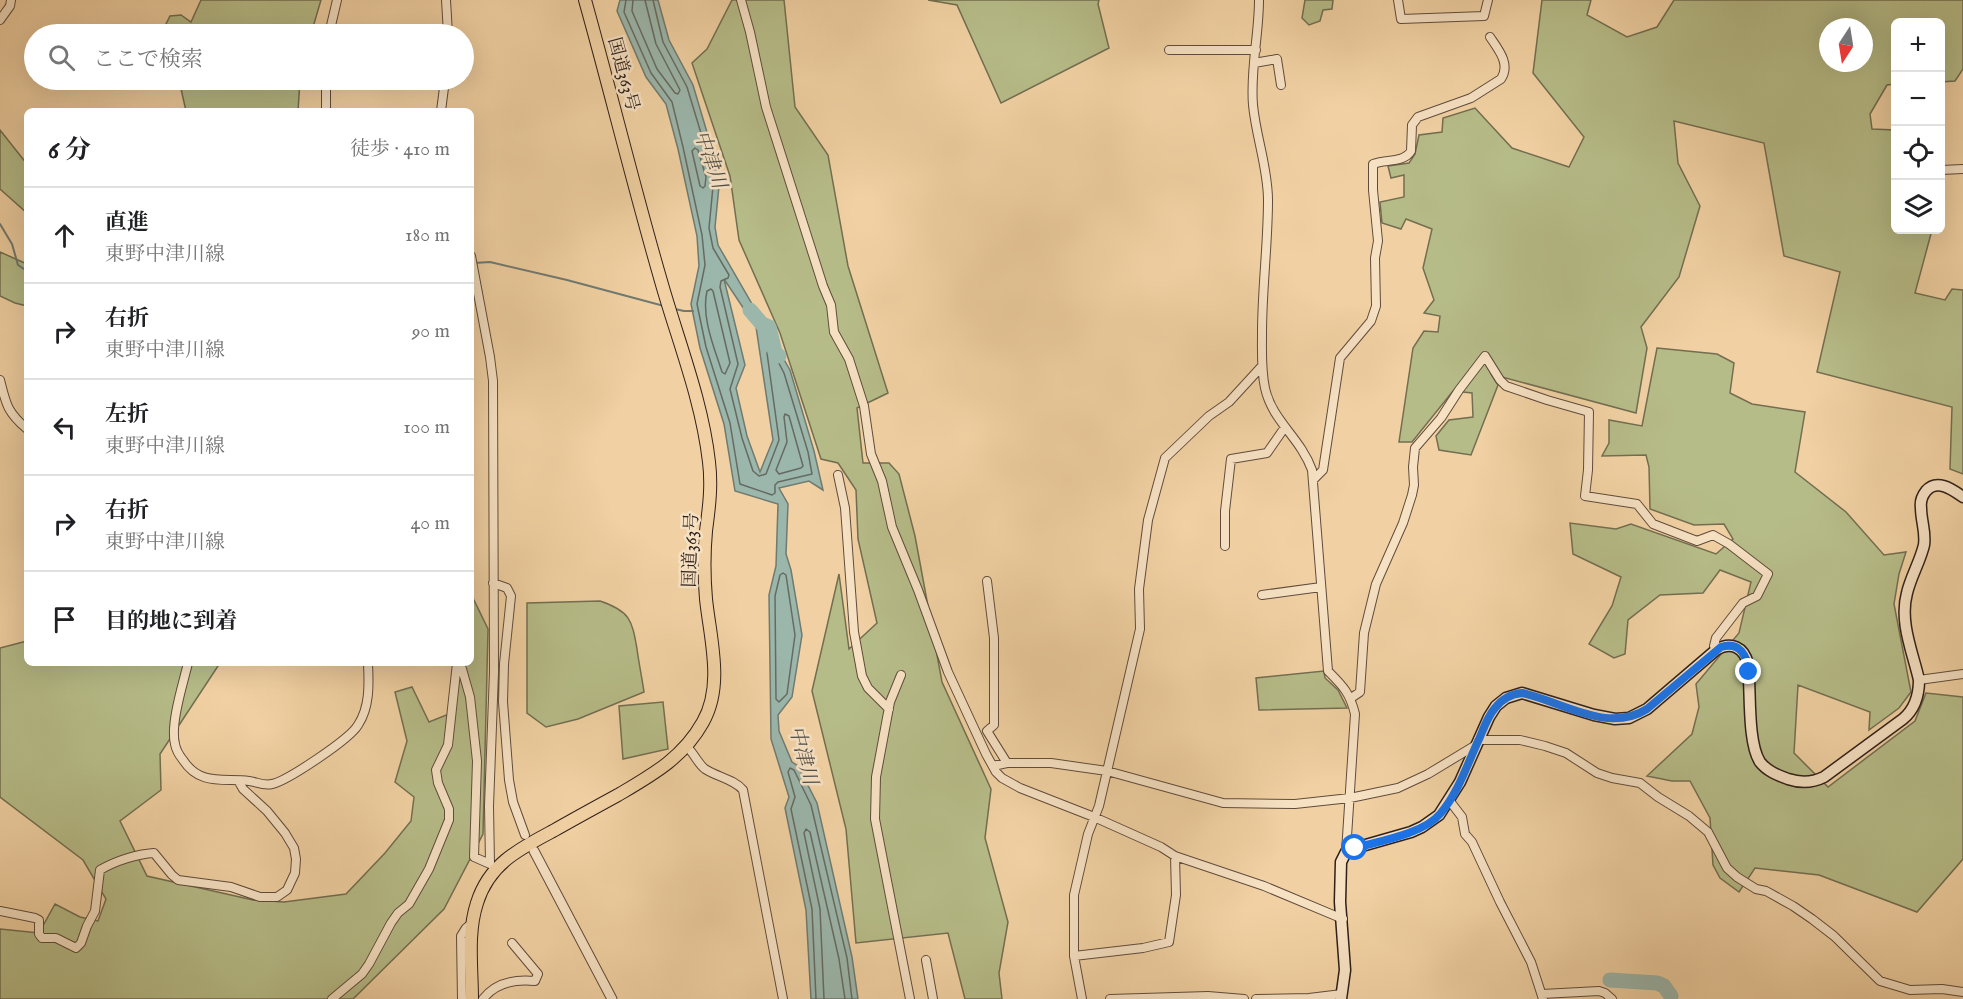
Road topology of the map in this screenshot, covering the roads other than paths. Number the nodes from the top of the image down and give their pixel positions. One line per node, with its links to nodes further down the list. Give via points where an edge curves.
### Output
1 (11, 0): 9 (street)
2 (337, 0): 10 (street)
3 (446, 0): 11 (street)
4 (585, 0): 47 (highway, 国道363号, via 702,419 709,462 711,491 704,558 713,686 708,712)
5 (741, 0): 49 (street, via 769,117 831,304 834,332 849,359 864,406 871,454 882,481 892,527 948,672)
6 (1259, 0): 14 (street)
7 (1398, 0): 8 (street, via 1401,19 1484,16)
8 (1488, 0)
9 (0, 20)
10 (331, 24)
11 (447, 24)
12 (1490, 37): 29 (street, via 1505,63 1501,79 1471,98 1418,117 1412,125 1410,155 1373,164 1378,241 1376,306 1371,321 1340,358 1323,470)
13 (1169, 50): 14 (street)
14 (1256, 50): 15 (street)
15 (1254, 63): 16 (street, via 1277,59); 24 (street, via 1253,106 1268,199)
16 (1281, 85)
17 (326, 90): 19 (street)
18 (444, 90): 20 (street)
19 (326, 108)
20 (441, 108)
21 (1963, 169): 22 (street)
22 (1945, 170)
23 (474, 272): 33 (street, via 493,381)
24 (1262, 366): 27 (street, via 1269,403); 50 (street, via 1229,402 1165,458 1148,520 1139,589 1140,629)
25 (0, 380): 26 (street, via 7,407)
26 (24, 427)
27 (1285, 427): 29 (street, via 1307,456); 31 (street, via 1266,453 1231,459)
28 (838, 476): 45 (street, via 845,508 854,632 862,676)
29 (1313, 480): 34 (street)
30 (1963, 497): 43 (main road, via 1950,488 1935,485 1921,498 1924,544 1907,592 1905,616)
31 (1225, 546)
32 (987, 581): 48 (street, via 994,638 994,725 987,731)
33 (493, 583): 55 (street, via 507,588 511,596 503,702 509,780); 59 (street, via 489,806)
34 (1321, 586): 35 (street); 44 (street, via 1328,671)
35 (1262, 595)
36 (1716, 650): 43 (main road, via 1731,645 1744,654 1757,756 1770,771 1797,782 1824,777 1909,714 1917,701); 44 (street, via 1716,638 1743,603 1757,597 1767,574 1713,535 1697,541 1653,524 1636,504 1585,496 1589,412 1506,386 1485,356 1415,448 1412,495 1376,584 1364,633 1360,692); 46 (main road, via 1635,716 1608,718 1518,693 1496,706)
37 (187, 666): 51 (street, via 174,726 178,753 195,774)
38 (368, 666): 51 (street, via 366,705 359,725 347,738 281,781 262,785)
39 (457, 666): 70 (street, via 448,745 436,770 449,820 429,870 412,899 391,923 362,974)
40 (460, 666): 59 (street, via 470,697 477,761 474,856)
41 (901, 675): 45 (street)
42 (1963, 675): 43 (street)
43 (1919, 680)
44 (1351, 698): 52 (street, via 1355,714)
45 (889, 709): 76 (street, via 876,777 875,819)
46 (1477, 742): 52 (street, via 1398,788); 53 (main road); 67 (street, via 1520,741 1545,746 1612,778 1640,783 1708,832 1727,868 1737,877 1812,919 1880,981 1910,990)
47 (687, 747): 59 (highway, 国道363号, via 663,768); 75 (street, via 702,767 743,790)
48 (1006, 763): 49 (street); 50 (street, via 1052,763)
49 (993, 766): 54 (street, via 1002,778 1020,788)
50 (1107, 771): 52 (street, via 1223,803 1294,804); 54 (street)
51 (239, 782): 60 (street, via 265,808 294,848 292,878 287,890 277,897 260,897 231,887 178,879 153,853 100,870 95,911 76,948 42,938 39,920 35,918)
52 (1350, 798): 57 (street)
53 (1449, 800): 57 (main road, via 1439,816 1422,827); 69 (street, via 1462,817 1465,834 1531,962)
54 (1094, 817): 58 (street); 64 (street, via 1074,895)
55 (525, 835)
56 (534, 851): 74 (street)
57 (1346, 852): 61 (main road, via 1341,862)
58 (1175, 856): 61 (street, via 1264,886); 64 (street, via 1176,895 1169,942)
59 (493, 866): 62 (highway, 国道363号)
60 (0, 911)
61 (1342, 919): 68 (main road)
62 (471, 923): 71 (street, via 461,936); 72 (highway, 国道363号)
63 (512, 943): 73 (street, via 538,974 535,981 507,982 491,989)
64 (1074, 956): 78 (street)
65 (926, 960): 77 (street)
66 (1963, 992): 67 (street)
67 (1953, 995)
68 (1342, 996): 81 (street)
69 (1543, 997): 82 (street, via 1599,991)
70 (332, 999)
71 (462, 999)
72 (472, 999)
73 (483, 999)
74 (612, 999)
75 (783, 999)
76 (910, 999)
77 (933, 999)
78 (1082, 999)
79 (1110, 999): 80 (street)
80 (1244, 999)
81 (1256, 999)
82 (1612, 999)

